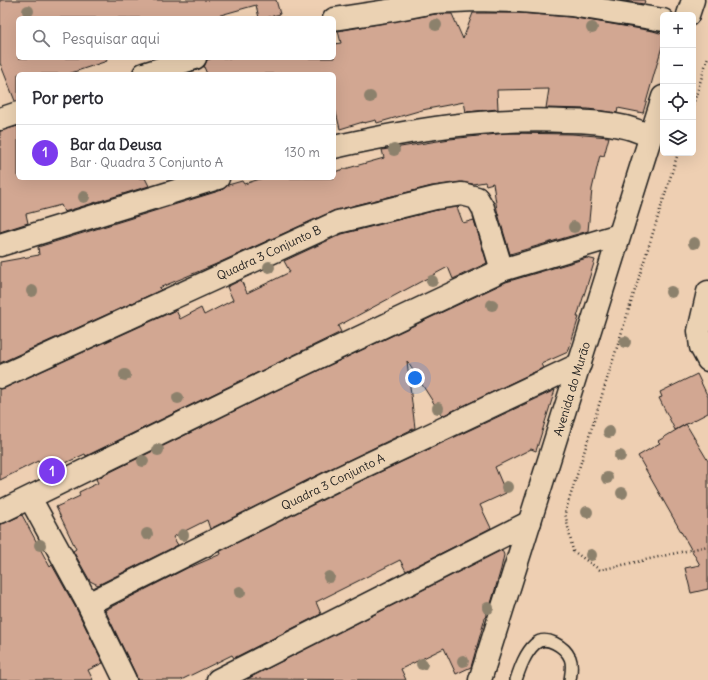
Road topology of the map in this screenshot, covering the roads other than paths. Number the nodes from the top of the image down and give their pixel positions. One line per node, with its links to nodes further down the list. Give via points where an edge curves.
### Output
1 (693, 0): 3 (street)
2 (434, 1): 4 (street); 5 (street, via 520,1 571,5)
3 (689, 12)
4 (336, 19)
5 (660, 20)
6 (188, 60): 7 (street)
7 (150, 72)
8 (660, 107): 11 (street, Avenida do Murão)
9 (16, 114): 10 (street)
10 (0, 119)
11 (651, 136): 12 (street, via 625,127 580,121 486,122 384,136); 14 (street, Avenida do Murão)
12 (336, 147)
13 (211, 180): 15 (street)
14 (619, 234): 16 (street); 19 (street, Avenida do Murão)
15 (0, 245)
16 (502, 270): 20 (street, Quadra 3 Conjunto B, via 483,208 477,198 462,194 435,198 338,222); 21 (street)
17 (708, 292): 18 (street, via 699,331)
18 (704, 353)
19 (580, 364): 23 (street, Avenida do Murão); 24 (street, Quadra 3 Conjunto A, via 339,478)
20 (0, 376)
21 (30, 498): 22 (street); 24 (street)
22 (0, 512)
23 (530, 522): 26 (street); 27 (street, Avenida do Murão)
24 (88, 604): 25 (street)
25 (125, 680)
26 (218, 680)
27 (480, 680)
28 (516, 680): 29 (lane, via 525,658 535,644 542,640 554,642 564,650 570,659)
29 (570, 680)

